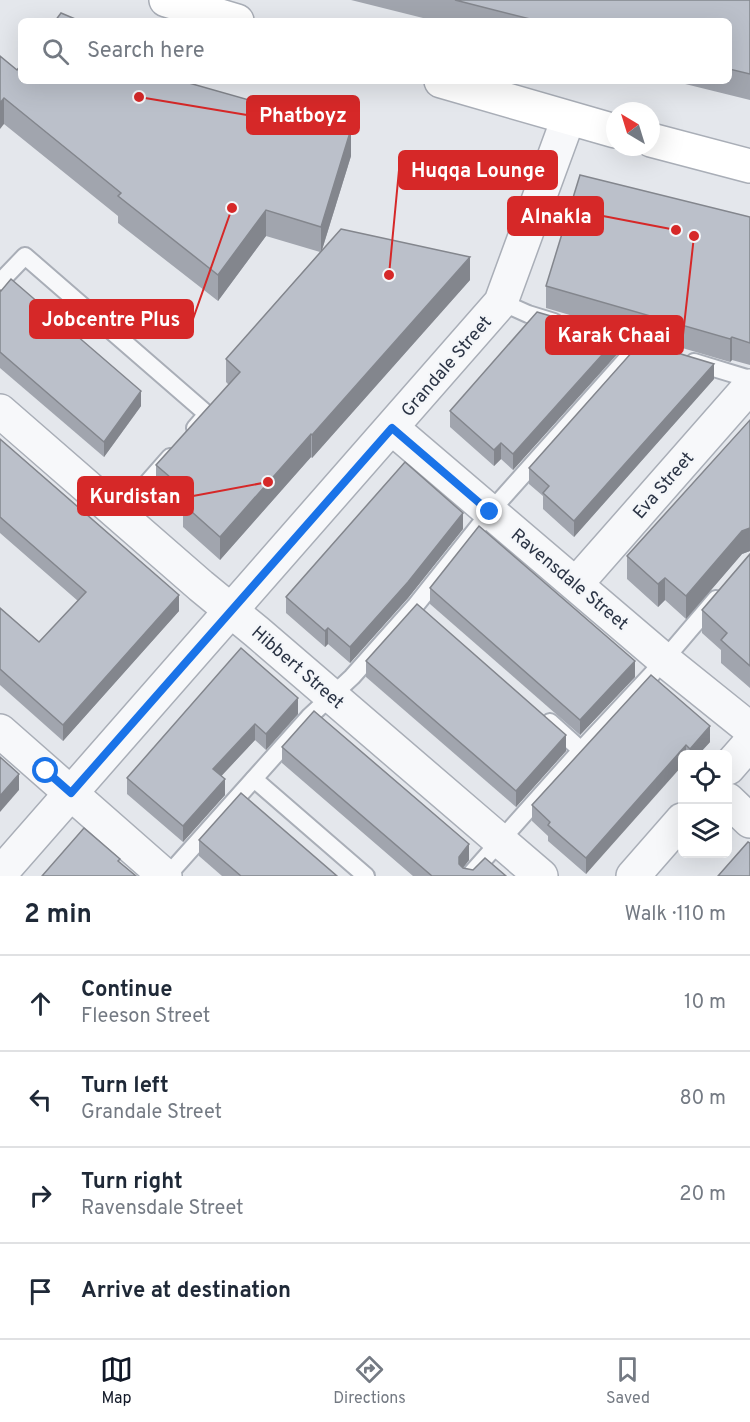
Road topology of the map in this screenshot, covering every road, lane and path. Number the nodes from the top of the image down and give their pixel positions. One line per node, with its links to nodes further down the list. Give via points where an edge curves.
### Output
1 (166, 0): 2 (main road)
2 (227, 18)
3 (451, 84): 4 (main road)
4 (568, 119): 5 (main road); 9 (street, Grandale Street)
5 (606, 129)
6 (660, 142): 7 (main road)
7 (750, 166)
8 (0, 282): 18 (lane, via 25,255 207,414)
9 (501, 302): 10 (lane); 16 (street, Grandale Street)
10 (572, 327)
11 (616, 339): 17 (lane, via 644,347)
12 (684, 358): 13 (lane)
13 (750, 379)
14 (750, 386): 19 (street, Eva Street)
15 (0, 411): 18 (street, Hibbert Street)
16 (392, 428): 17 (street, Ravensdale Street); 21 (street, Grandale Street)
17 (490, 512): 19 (street, Ravensdale Street); 23 (lane, via 420,609)
18 (119, 515): 21 (street, Hibbert Street)
19 (576, 584): 22 (street, Ravensdale Street)
20 (727, 586): 22 (lane)
21 (230, 611): 23 (street, Hibbert Street); 31 (street, Grandale Street)
22 (663, 659): 25 (street, Ravensdale Street); 28 (lane)
23 (331, 696): 30 (lane); 35 (street, Hibbert Street)
24 (537, 712): 28 (lane)
25 (750, 729)
26 (0, 731): 31 (street)
27 (750, 743): 29 (street)
28 (581, 750): 35 (lane)
29 (732, 763)
30 (254, 779): 37 (lane); 38 (lane)
31 (71, 793): 36 (street, Grandale Street); 37 (street)
32 (732, 804): 33 (street)
33 (750, 821)
34 (678, 825): 41 (street)
35 (499, 842): 39 (lane); 40 (street, Hibbert Street)
36 (0, 874)
37 (166, 876)
38 (366, 876)
39 (469, 876)
40 (541, 876)
41 (633, 876)

